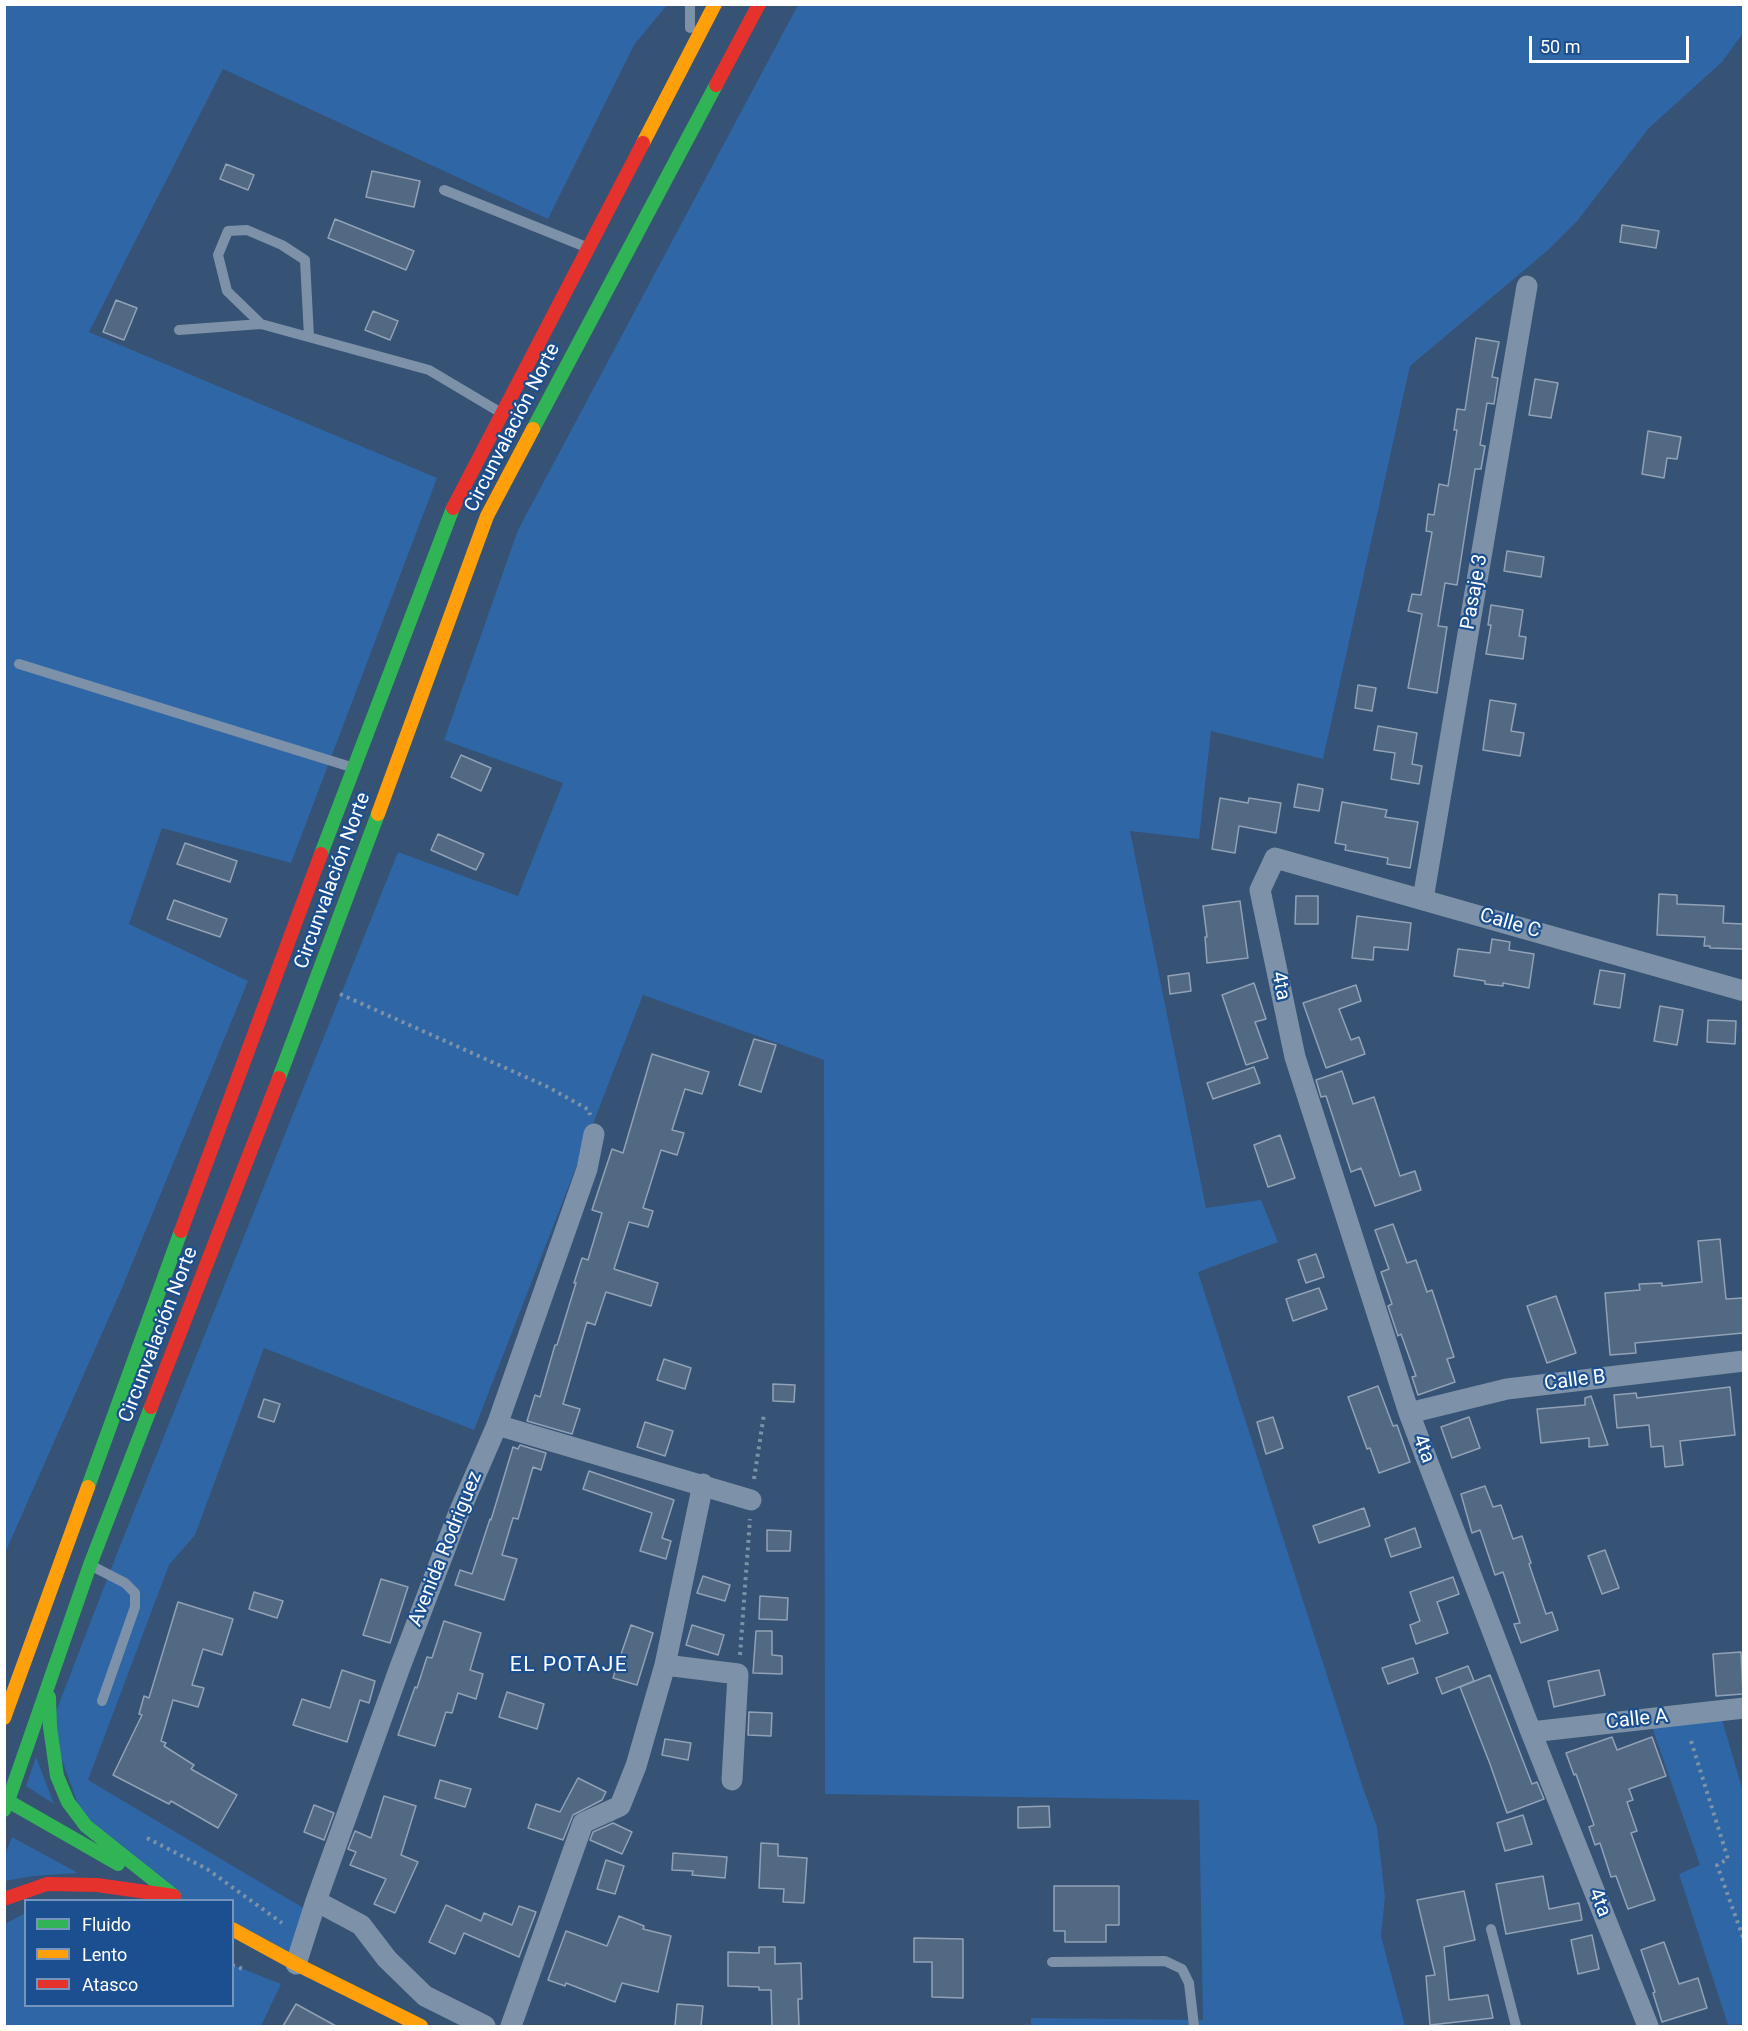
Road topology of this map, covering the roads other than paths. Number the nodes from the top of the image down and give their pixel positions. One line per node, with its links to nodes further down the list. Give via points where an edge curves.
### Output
1 (690, 4): 4 (lane)
2 (715, 4): 4 (main road, Circunvalación Norte)
3 (759, 4): 23 (main road, Circunvalación Norte, via 487,516 316,983)
4 (690, 51): 6 (main road, Circunvalación Norte)
5 (444, 190): 6 (lane)
6 (587, 248): 11 (main road, Circunvalación Norte)
7 (1527, 286): 15 (street, Pasaje 3)
8 (261, 324): 9 (lane); 10 (lane); 10 (lane, via 227,291 218,255 228,231 247,230 305,260)
9 (179, 330)
10 (309, 337): 11 (lane, via 429,370)
11 (501, 413): 13 (main road, Circunvalación Norte, via 456,500)
12 (19, 664): 13 (lane)
13 (353, 768): 24 (main road, Circunvalación Norte)
14 (1275, 858): 15 (street, Calle C); 19 (street, 4ta, via 1260,890 1295,1057)
15 (1423, 899): 16 (street, Calle C)
16 (1743, 991)
17 (594, 1134): 20 (street, Avenida Rodriguez, via 587,1169)
18 (1743, 1361): 19 (street, Calle B, via 1507,1389)
19 (1409, 1413): 31 (street, 4ta)
20 (497, 1425): 21 (street); 36 (street, Avenida Rodriguez, via 458,1515)
21 (703, 1484): 22 (street); 25 (street)
22 (751, 1500)
23 (90, 1565): 26 (main road, Circunvalación Norte); 28 (lane, via 125,1583 135,1593 135,1606)
24 (32, 1641): 27 (main road); 30 (main road, Circunvalación Norte)
25 (665, 1665): 32 (street, via 738,1674); 43 (street, via 636,1766 620,1806 583,1823)
26 (53, 1668): 33 (main road, Circunvalación Norte); 34 (main road, via 48,1699 50,1727 57,1776 68,1802 86,1826)
27 (4, 1674)
28 (102, 1701)
29 (1743, 1708): 31 (street, Calle A)
30 (4, 1718)
31 (1531, 1732): 46 (street, 4ta)
32 (732, 1780)
33 (6, 1803): 34 (main road)
34 (178, 1898): 35 (main road, via 97,1885 47,1884)
35 (4, 1899)
36 (316, 1901): 40 (street, Avenida Rodriguez); 42 (street, via 361,1925 387,1959 425,1996)
37 (1491, 1929): 45 (lane)
38 (234, 1930): 40 (main road)
39 (1052, 1962): 44 (lane, via 1165,1961 1182,1969 1189,1983)
40 (296, 1964): 41 (main road)
41 (421, 2026)
42 (485, 2026)
43 (511, 2026)
44 (1194, 2026)
45 (1516, 2026)
46 (1648, 2026)

